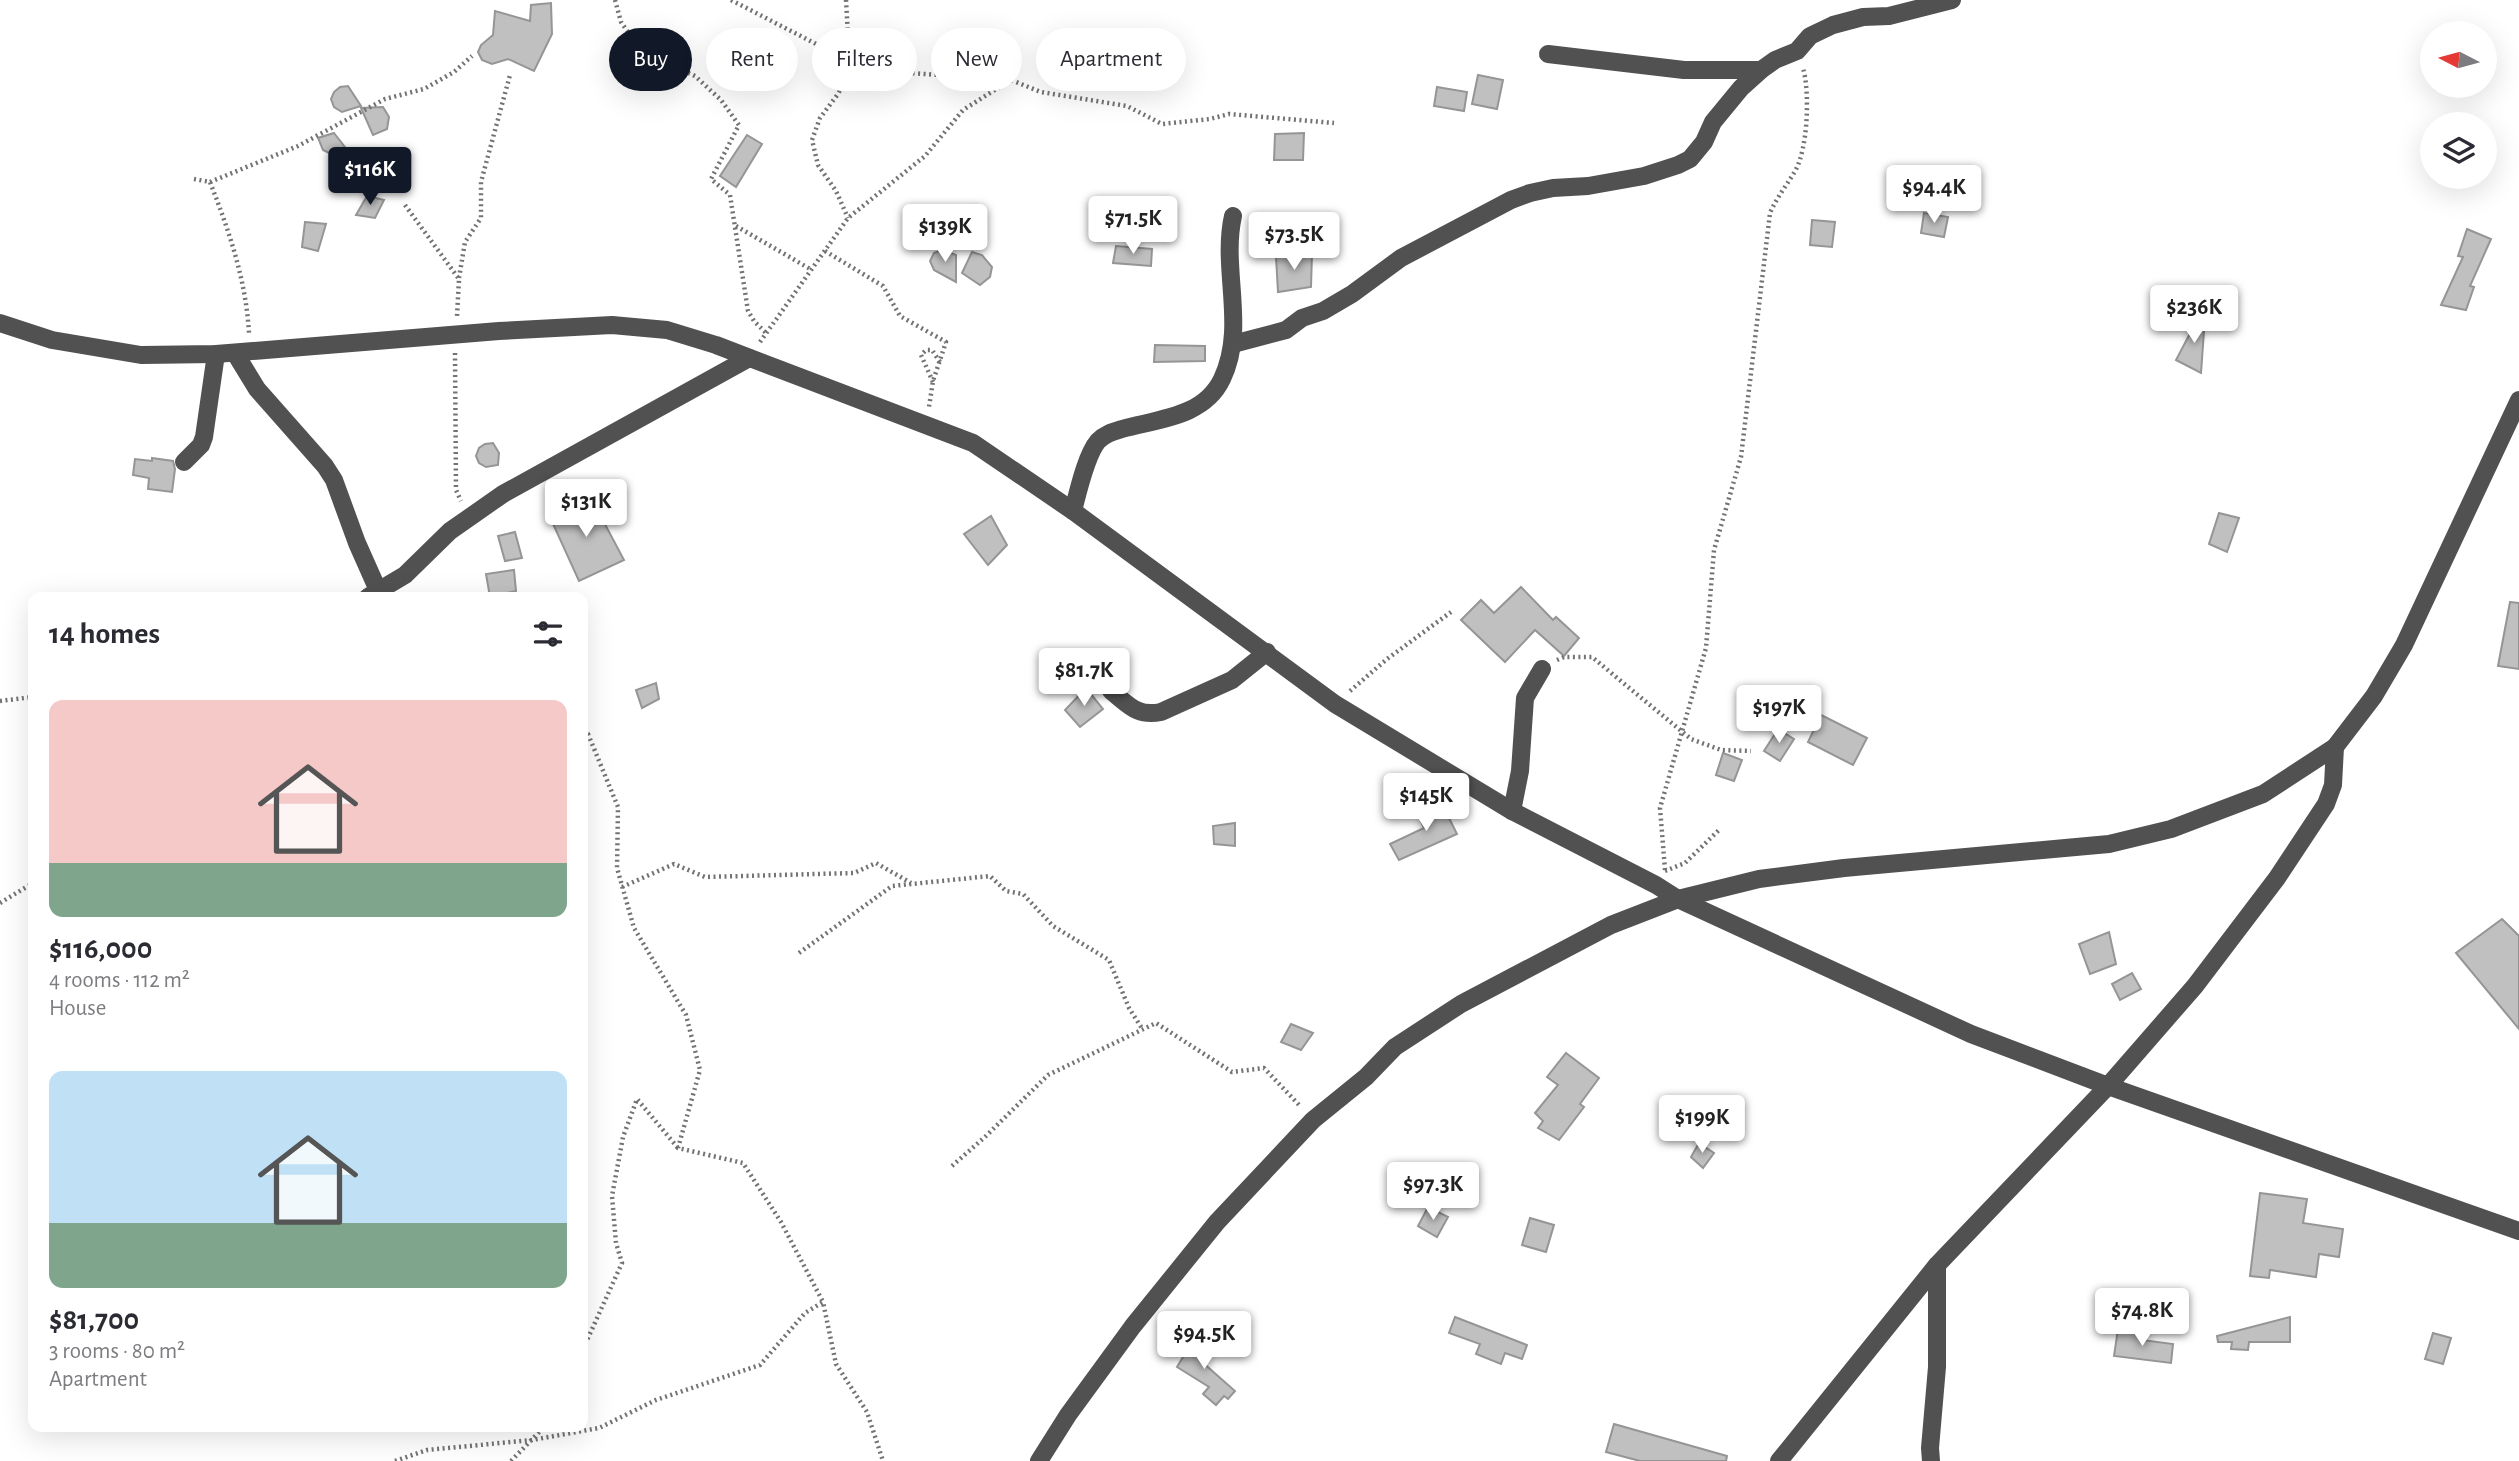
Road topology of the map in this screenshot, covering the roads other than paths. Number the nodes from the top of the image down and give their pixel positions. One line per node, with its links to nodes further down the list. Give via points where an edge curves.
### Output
1 (1952, 0): 3 (street, via 1833,25)
2 (1548, 54): 3 (street, via 1684,70)
3 (1761, 70): 6 (street, via 1723,109 1690,159 1644,176 1553,188 1511,200 1401,258 1323,311 1286,330)
4 (1233, 216): 6 (street, via 1228,239)
5 (0, 323): 8 (street, via 52,340 141,355)
6 (1233, 344): 12 (street, via 1223,376 1209,398 1175,418 1107,434 1096,443)
7 (243, 352): 8 (street); 9 (street, via 612,325 667,330); 13 (street, via 257,389 334,480)
8 (216, 354): 11 (street, via 204,437)
9 (749, 358): 12 (street, via 973,443); 14 (street, via 503,494 450,531 405,575)
10 (2519, 400): 18 (street, via 2404,645 2374,696)
11 (184, 462)
12 (1073, 511): 15 (street)
13 (375, 592)
14 (379, 592)
15 (1267, 652): 17 (street, via 1232,680 1161,712 1139,713); 19 (street, via 1335,704)
16 (1542, 669): 19 (street, via 1525,698)
17 (1111, 691)
18 (2334, 747): 20 (street, via 2263,794 2171,829 2109,844 1844,868 1759,879); 21 (street, via 2333,785 2312,827 2195,986)
19 (1512, 811): 20 (street, via 1661,878)
20 (1678, 898): 21 (street, via 1971,1034); 24 (street, via 1611,926 1461,1004 1395,1047 1313,1120 1217,1222 1068,1415)
21 (2108, 1086): 22 (street); 23 (street)
22 (2519, 1231)
23 (1937, 1265): 25 (street); 26 (street)
24 (1039, 1461)
25 (1779, 1461)
26 (1931, 1461)

